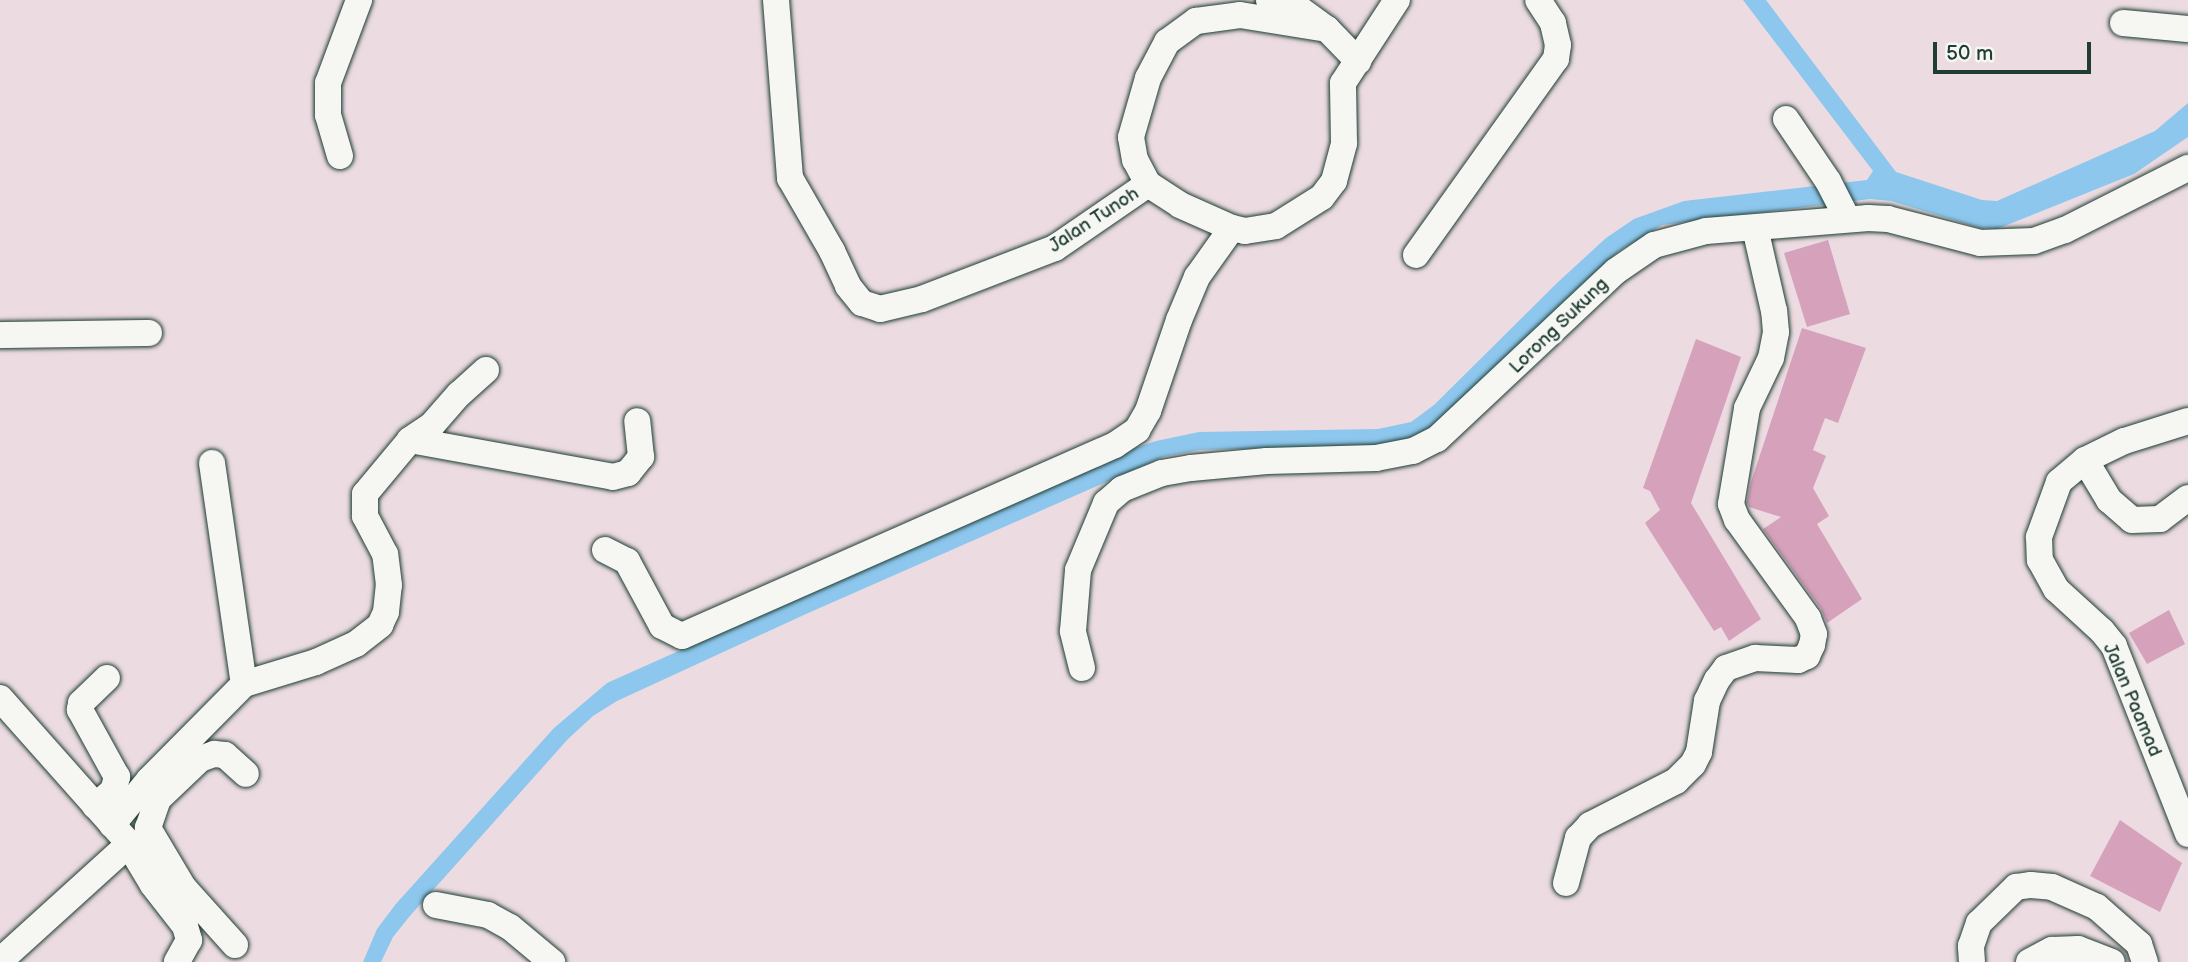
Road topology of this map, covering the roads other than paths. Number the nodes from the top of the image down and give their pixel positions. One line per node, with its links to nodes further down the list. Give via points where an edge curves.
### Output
1 (359, 0): 11 (street, via 328,83 328,115)
2 (776, 0): 13 (street, Jalan Tunoh, via 790,178 848,286 862,303 880,309 922,299 1055,248)
3 (1269, 0): 7 (street, via 1298,8)
4 (1398, 0): 9 (street, Jalan Tunoh)
5 (1538, 0): 17 (street, via 1553,23 1556,59)
6 (2123, 23): 8 (street)
7 (1327, 29): 9 (street); 13 (street, via 1240,16 1196,21 1167,42 1147,78 1131,137 1135,160)
8 (2188, 29)
9 (1357, 61): 15 (street, Jalan Tunoh, via 1343,83 1341,162 1334,181 1322,197 1276,226 1245,231)
10 (1786, 119): 14 (street)
11 (340, 156)
12 (2188, 168): 14 (street, Lorong Sukung, via 2034,241 1980,243 1888,219)
13 (1148, 184): 15 (street, Jalan Tunoh, via 1180,205)
14 (1844, 213): 16 (street, Lorong Sukung)
15 (1232, 228): 27 (street, via 1197,277 1148,411 1137,430 1115,445 682,635 662,626 627,561)
16 (1755, 228): 28 (street, Lorong Sukung, via 1706,231 1654,245 1616,271 1445,432 1413,451 1376,458 1191,468 1162,473 1122,489 1106,503 1078,570 1073,631); 35 (street, via 1776,332 1772,358 1746,408 1731,504 1737,520 1808,618 1814,634 1812,645 1807,656 1798,660 1755,658 1726,668 1707,701 1693,764 1676,781 1590,825 1578,838)
17 (1416, 255)
18 (149, 332): 19 (street)
19 (0, 335)
20 (485, 370): 23 (street, via 432,425)
21 (637, 421): 23 (street, via 641,457 628,473 613,477)
22 (2188, 421): 24 (street, Jalan Paamad, via 2124,441)
23 (410, 440): 30 (street, via 365,494 365,516 385,554 389,585 380,625 356,644 316,662)
24 (2085, 460): 26 (street, via 2109,500 2132,520 2160,519); 34 (street, Jalan Paamad, via 2059,482 2050,499 2039,537 2040,560 2056,589 2113,646)
25 (212, 463): 30 (street)
26 (2188, 498)
27 (605, 550)
28 (1082, 668)
29 (107, 678): 33 (street, via 81,703 80,710 117,777)
30 (244, 684): 33 (street, via 149,780)
31 (0, 698): 33 (street)
32 (246, 774): 37 (street, via 225,755 200,759 158,799 150,816 148,828 183,887 227,936 209,934)
33 (112, 825): 37 (street, via 185,926); 38 (street)
34 (2188, 834)
35 (1566, 883)
36 (436, 905): 39 (street, via 488,915)
37 (183, 951)
38 (7, 954)
39 (552, 962)
40 (1972, 962): 43 (street, via 1971,946 1979,923 2016,887 2031,885 2052,887 2097,907 2139,944)
41 (2029, 962): 42 (street, via 2052,950 2078,949)
42 (2112, 962)
43 (2145, 962)

